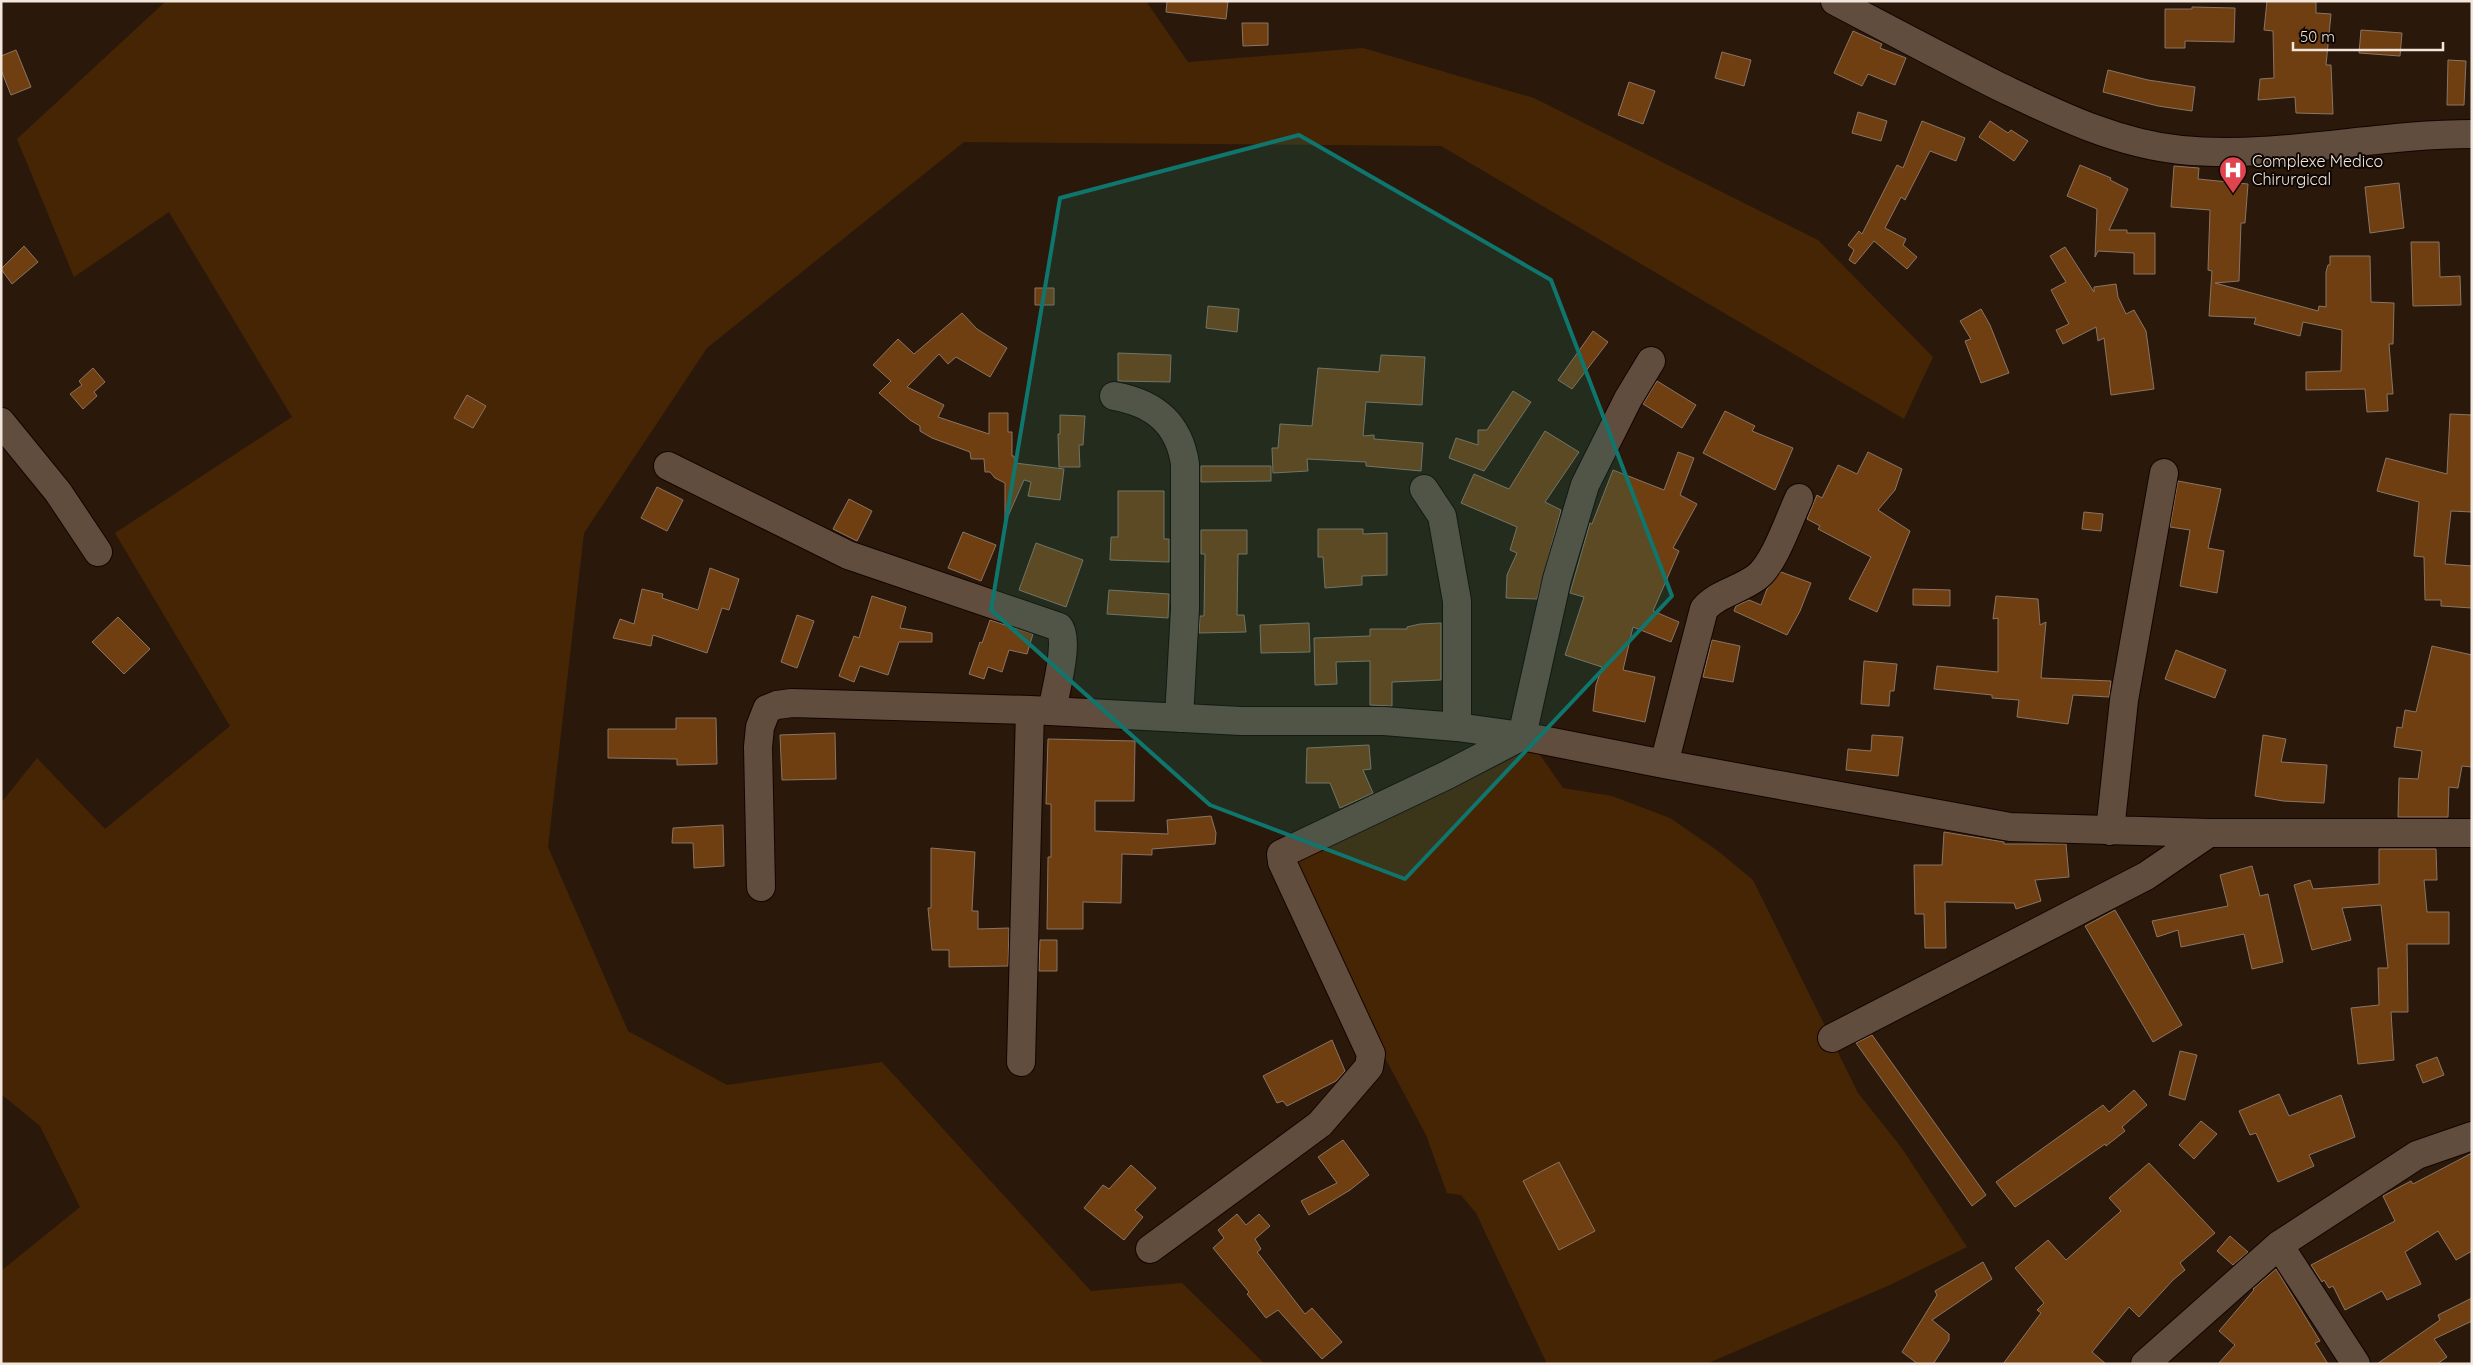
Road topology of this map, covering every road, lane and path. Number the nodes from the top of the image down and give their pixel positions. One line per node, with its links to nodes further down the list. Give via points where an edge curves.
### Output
1 (1836, 1): 2 (street, via 2072,122 2142,144 2182,150 2265,151)
2 (2472, 134)
3 (1651, 361): 14 (street, via 1584,485 1557,579)
4 (1114, 396): 12 (street, via 1131,399 1153,409 1168,423 1183,448 1185,609)
5 (1, 422): 10 (street, via 58,492)
6 (668, 466): 11 (street, via 848,555 1059,626 1064,644)
7 (2164, 473): 16 (street, via 2124,700)
8 (1424, 489): 13 (street, via 1442,516 1457,601)
9 (1799, 498): 15 (street, via 1771,558 1759,575 1712,600 1704,609)
10 (98, 552)
11 (1041, 711): 12 (street); 19 (street, via 792,703 767,709 760,727 758,747); 21 (street)
12 (1178, 718): 13 (street, via 1384,721)
13 (1457, 727): 14 (street)
14 (1522, 736): 15 (street); 24 (street, via 1282,852 1282,862 1371,1054 1370,1062 1320,1124)
15 (1664, 764): 16 (street, via 1986,824)
16 (2110, 831): 17 (street)
17 (2209, 833): 18 (street); 20 (street, via 2146,876)
18 (2472, 834)
19 (761, 887)
20 (1832, 1038)
21 (1021, 1062)
22 (2472, 1136): 23 (street, via 2417,1155)
23 (2279, 1244): 25 (street); 26 (street)
24 (1150, 1248)
25 (2145, 1364)
26 (2356, 1364)

